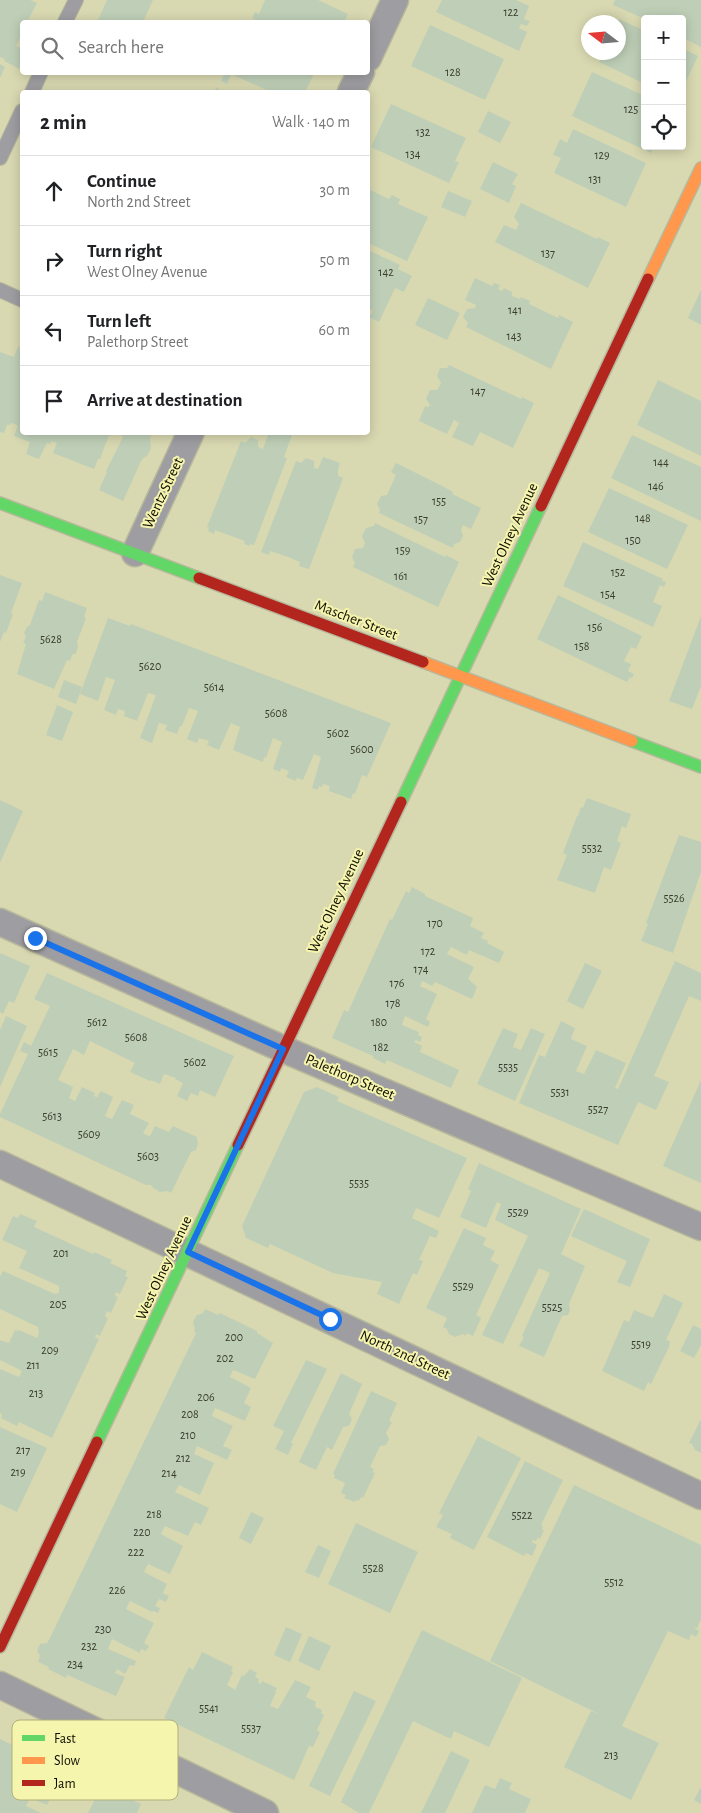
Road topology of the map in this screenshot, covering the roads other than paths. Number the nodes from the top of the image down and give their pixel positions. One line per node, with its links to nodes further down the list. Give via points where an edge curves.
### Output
1 (76, 0): 3 (lane)
2 (395, 0): 4 (street)
3 (66, 20)
4 (370, 54)
5 (40, 75): 7 (lane)
6 (360, 75): 8 (street)
7 (33, 90)
8 (352, 90)
9 (20, 115): 10 (lane)
10 (0, 158)
11 (701, 168): 17 (street, West Olney Avenue)
12 (0, 290): 13 (lane)
13 (20, 299)
14 (190, 435): 16 (street, Wentz Street)
15 (0, 503): 16 (street, Mascher Street)
16 (135, 553): 17 (street, Mascher Street)
17 (460, 676): 18 (street, Mascher Street); 20 (street, West Olney Avenue)
18 (701, 767)
19 (0, 922): 20 (street, Palethorp Street)
20 (283, 1049): 22 (street, Palethorp Street); 23 (street, West Olney Avenue)
21 (0, 1164): 23 (street, North 2nd Street)
22 (701, 1227)
23 (188, 1252): 24 (street, North 2nd Street); 25 (street, West Olney Avenue)
24 (701, 1496)
25 (0, 1647)
26 (0, 1685): 27 (street)
27 (72, 1720)
28 (178, 1771): 29 (street)
29 (265, 1813)

